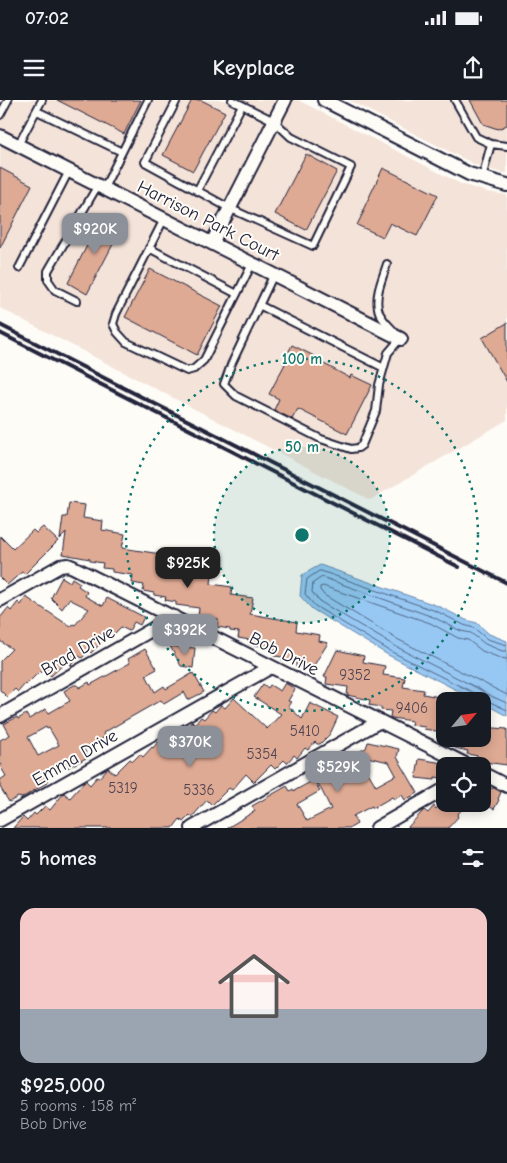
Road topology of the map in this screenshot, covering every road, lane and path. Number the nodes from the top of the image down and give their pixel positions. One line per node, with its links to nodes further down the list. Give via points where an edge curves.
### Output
1 (8, 100): 11 (lane)
2 (42, 100): 10 (lane)
3 (148, 100): 17 (lane)
4 (176, 100): 22 (lane, via 145,162)
5 (232, 100): 9 (lane)
6 (285, 100): 12 (street)
7 (324, 100): 19 (street)
8 (455, 100): 14 (lane, via 476,136)
9 (242, 105): 12 (lane); 22 (lane)
10 (36, 111): 15 (lane); 17 (lane)
11 (0, 115)
12 (274, 121): 23 (street); 23 (lane, via 291,137 351,167 312,246)
13 (0, 136): 15 (street, Harrison Park Court)
14 (491, 144): 16 (lane); 19 (lane)
15 (18, 145): 18 (street, Harrison Park Court)
16 (507, 146)
17 (122, 152): 21 (lane)
18 (69, 170): 21 (street, Harrison Park Court); 29 (lane)
19 (482, 178): 20 (street)
20 (507, 184)
21 (101, 187): 24 (street, Harrison Park Court); 32 (lane, via 48,271 48,280 55,290)
22 (197, 191): 23 (lane)
23 (229, 208): 25 (street)
24 (164, 219): 25 (street, Harrison Park Court); 26 (lane)
25 (212, 243): 27 (street, Harrison Park Court)
26 (150, 248): 31 (lane); 31 (lane, via 113,324 126,342 187,371 194,369 204,360)
27 (252, 264): 30 (street, Harrison Park Court); 31 (lane)
28 (387, 264): 34 (lane, via 378,293 378,309)
29 (19, 268)
30 (274, 274): 33 (lane); 34 (street, Harrison Park Court)
31 (237, 294)
32 (77, 301)
33 (259, 305): 35 (lane); 35 (lane, via 224,384 236,396 321,439 351,449 362,445 376,412)
34 (401, 339): 35 (lane, via 388,353)
35 (384, 368)
36 (0, 600): 37 (street, Bob Drive, via 64,565 74,567)
37 (174, 618): 38 (street, Bob Drive); 39 (street, Brad Drive)
38 (272, 667): 40 (street, Bob Drive); 45 (street, Emma Drive)
39 (0, 716)
40 (380, 722): 41 (street, Bob Drive); 46 (street)
41 (451, 757)
42 (491, 778): 43 (street)
43 (507, 786)
44 (436, 794): 47 (street)
45 (0, 820)
46 (192, 828)
47 (377, 828)

